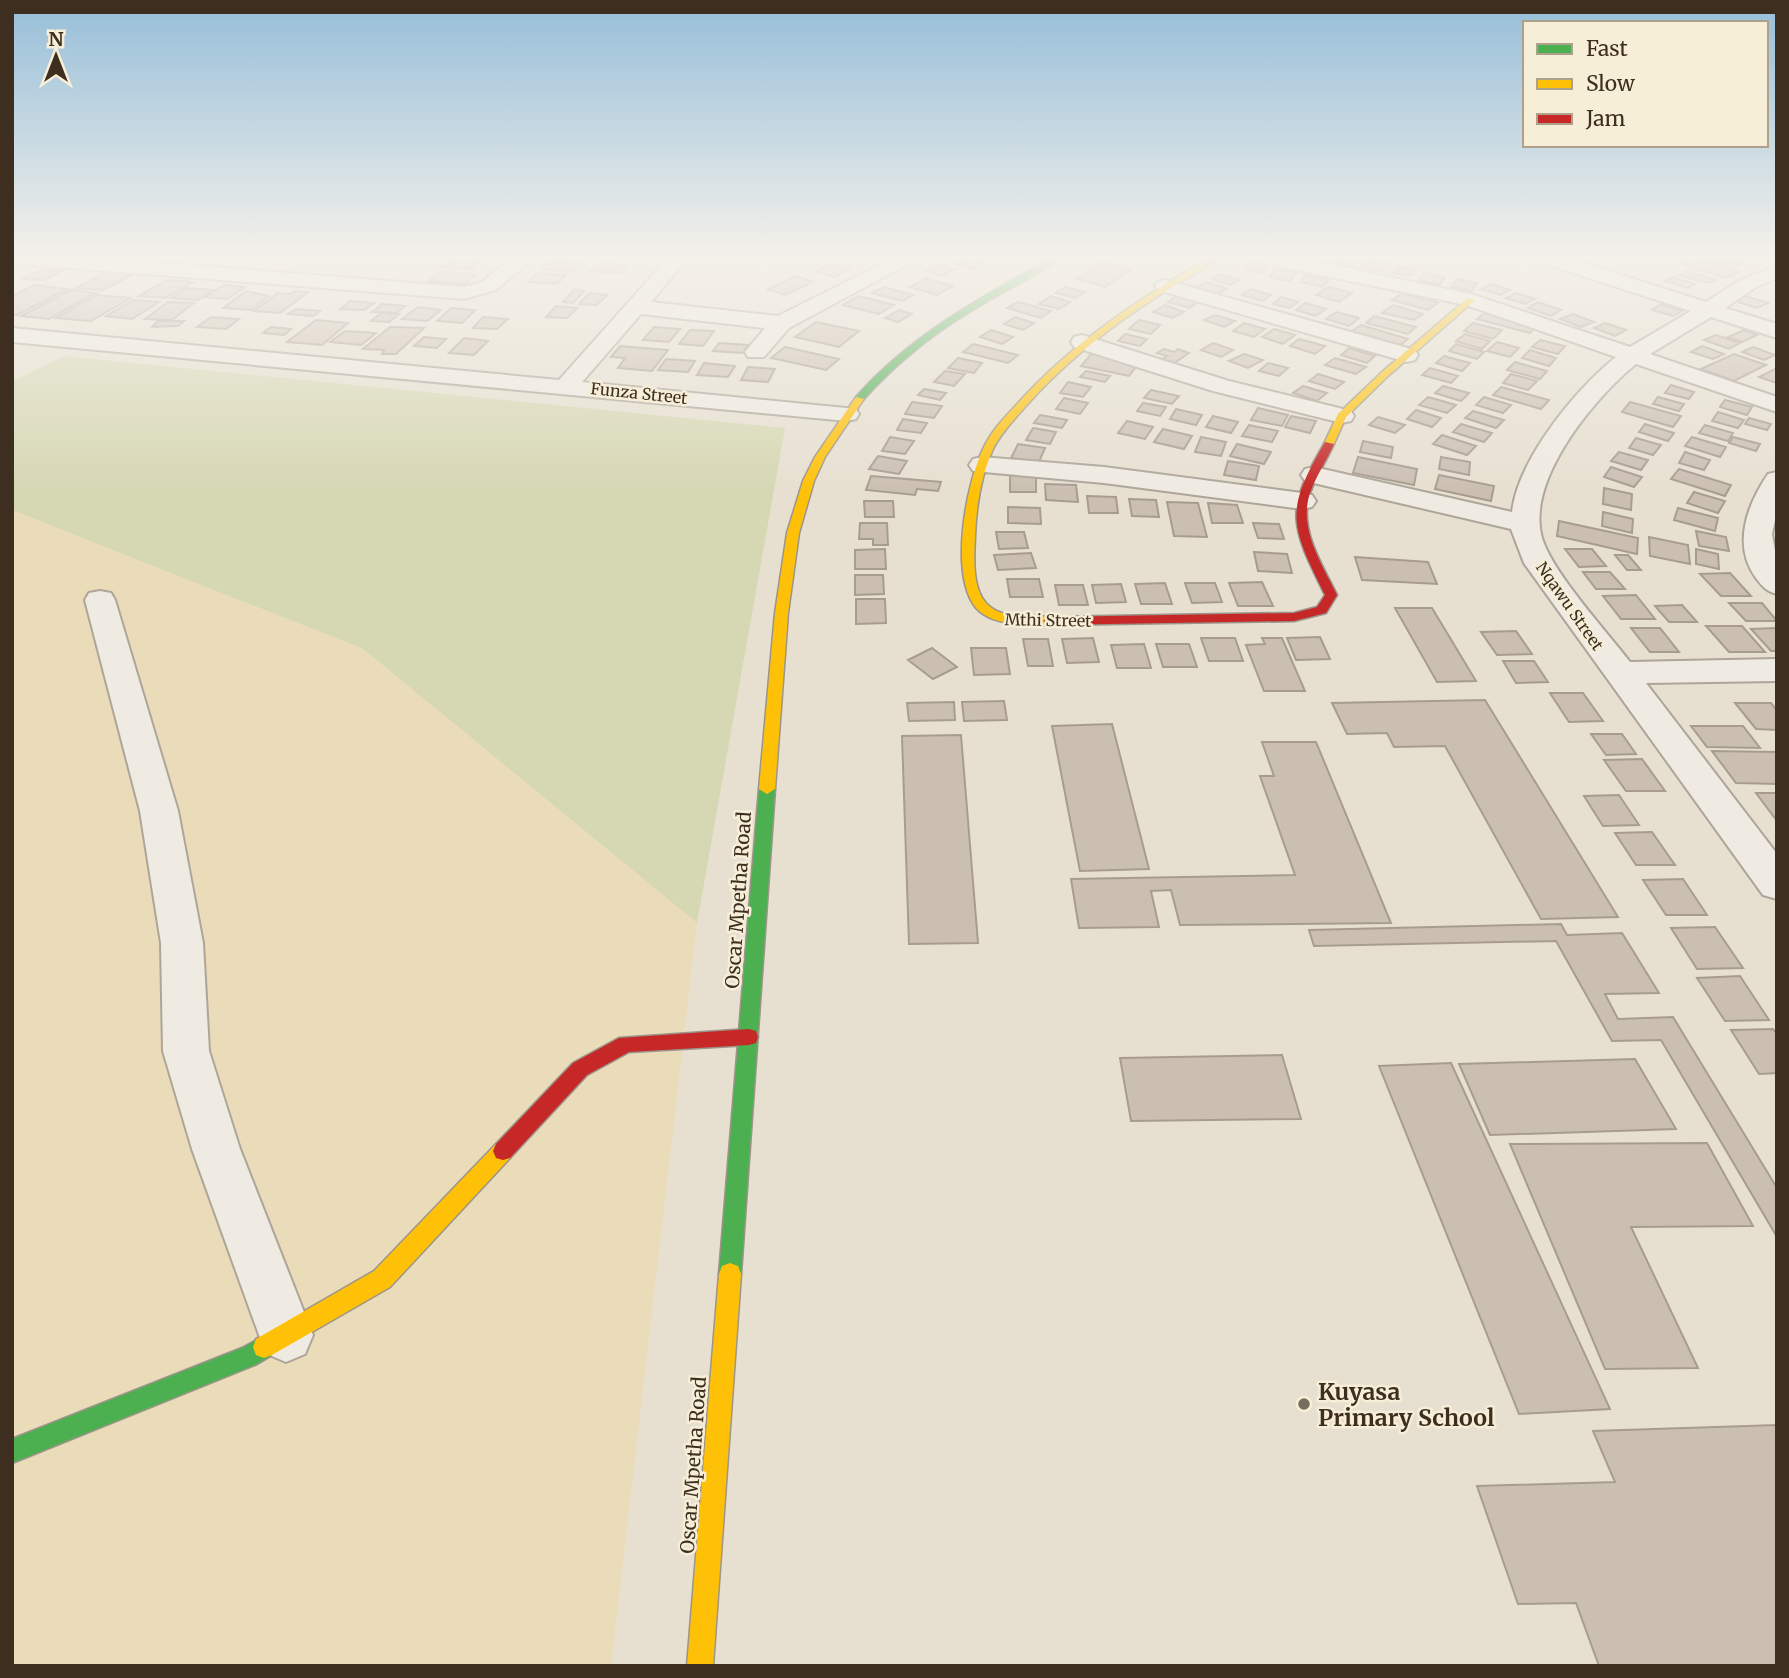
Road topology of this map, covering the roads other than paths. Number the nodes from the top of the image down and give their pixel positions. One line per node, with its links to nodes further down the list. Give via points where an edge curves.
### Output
1 (26, 336): 14 (street, Funza Street)
2 (611, 336): 14 (street)
3 (769, 336): 11 (street)
4 (924, 336): 16 (street, Oscar Mpetha Road)
5 (1090, 336): 10 (street, Mthi Street)
6 (1341, 336): 12 (street)
7 (1428, 336): 12 (street)
8 (1578, 336): 13 (street)
9 (1664, 336): 13 (street)
10 (1082, 342): 17 (street, via 1171,371); 18 (street, Mthi Street, via 1005,424)
11 (756, 352)
12 (1406, 355): 17 (street)
13 (1633, 355): 15 (street); 22 (street, via 1587,399 1555,442 1535,476)
14 (566, 386): 16 (street, Funza Street)
15 (1777, 405)
16 (847, 414): 29 (street, Oscar Mpetha Road, via 820,458 789,546)
17 (1342, 416): 19 (street)
18 (982, 466): 21 (street, via 1104,475); 21 (street, Mthi Street, via 972,519 971,590 982,612 1007,620 1294,617 1321,612 1331,595 1305,537)
19 (1314, 475): 21 (street); 22 (street)
20 (1777, 480): 23 (street, via 1765,503)
21 (1301, 501)
22 (1524, 523): 27 (street, Nqawu Street, via 1539,564)
23 (1767, 537): 24 (street, via 1757,554)
24 (1777, 585)
25 (100, 600): 30 (street, via 159,811 182,943 186,1051 216,1149)
26 (1777, 670): 27 (street)
27 (1618, 673): 28 (street, Nqawu Street)
28 (1777, 884)
29 (749, 1037): 30 (street, via 626,1044 580,1069 382,1279); 32 (street, Oscar Mpetha Road)
30 (286, 1335): 31 (street, via 248,1356)
31 (12, 1451)
32 (700, 1666)

